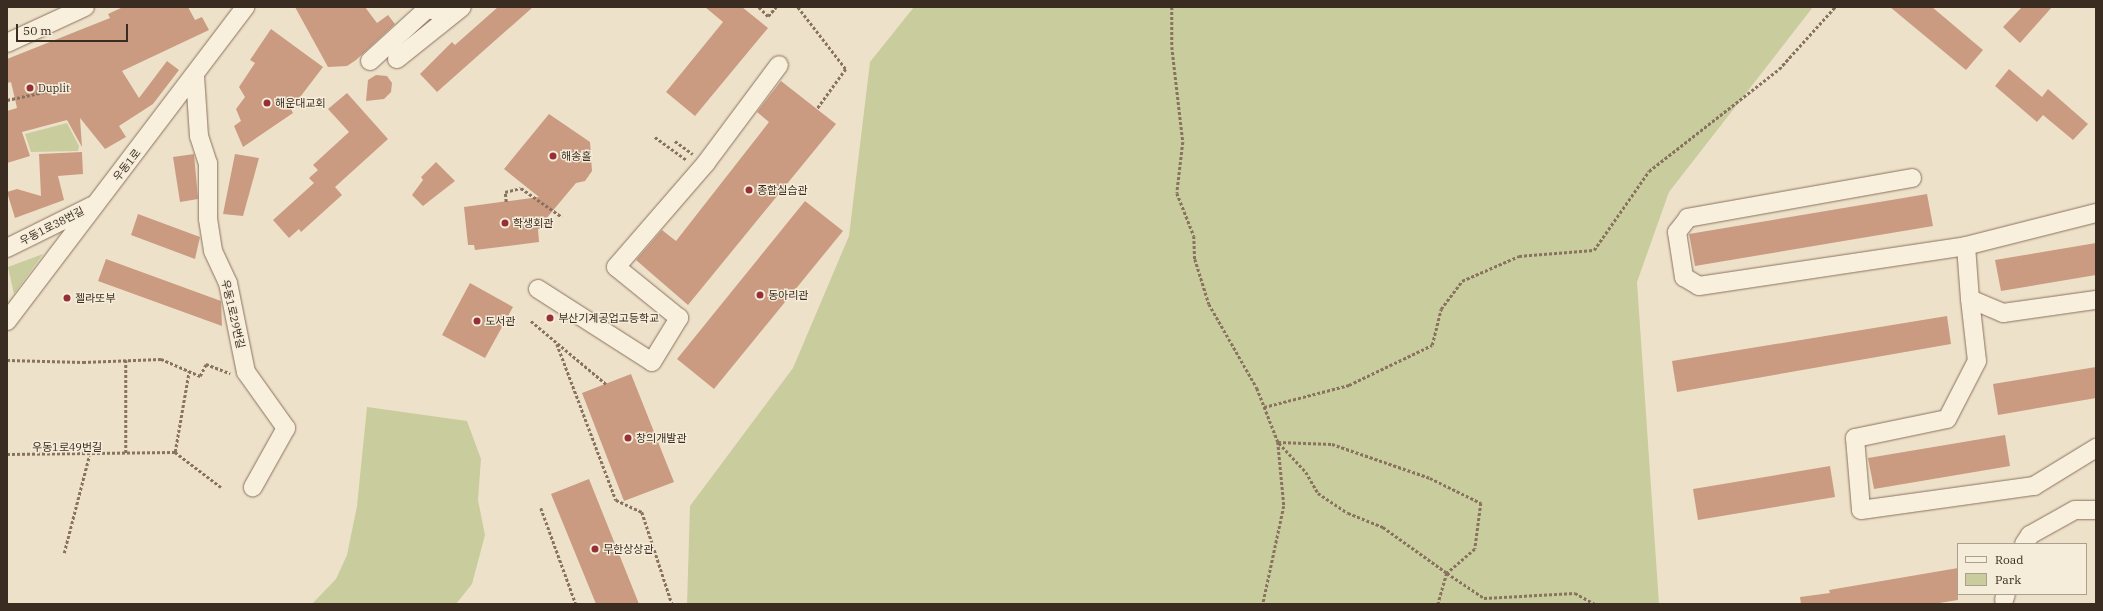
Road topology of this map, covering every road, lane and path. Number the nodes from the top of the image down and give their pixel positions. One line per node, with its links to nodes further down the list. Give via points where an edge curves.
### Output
1 (85, 7): 9 (street)
2 (244, 7): 13 (street, 우동1로)
3 (760, 7): 4 (path, via 768,16)
4 (776, 7)
5 (798, 7): 16 (path, via 846,70)
6 (1172, 7): 39 (path, via 1172,47 1183,142 1177,193 1194,236 1195,259 1209,304)
7 (1835, 7): 39 (path, via 1779,69 1649,171 1594,250 1519,256 1462,282 1440,309 1432,345 1349,385)
8 (456, 10): 10 (street); 11 (street, via 427,9)
9 (7, 44)
10 (397, 59)
11 (370, 61)
12 (779, 65): 28 (street, via 706,163 616,266 679,318 652,362)
13 (195, 76): 23 (street, 우동1로); 36 (street, 우동1로29번길, via 199,136 208,163 208,219 213,251 228,283)
14 (58, 89): 15 (path)
15 (7, 100)
16 (817, 109)
17 (655, 137): 20 (path)
18 (675, 142): 19 (path)
19 (692, 154)
20 (687, 160)
21 (1912, 178): 27 (street, via 1688,218 1677,232 1684,277 1699,286)
22 (506, 202): 25 (path, via 505,192 521,188)
23 (97, 204): 26 (street, 우동1로38번길); 31 (street, 우동1로)
24 (2096, 213): 27 (street)
25 (562, 217)
26 (8, 246)
27 (1966, 246): 29 (street)
28 (538, 289)
29 (1970, 299): 30 (street, via 2003,313); 41 (street, via 1977,361 1946,419 1855,438 1861,510 2034,486)
30 (2096, 300)
31 (7, 321)
32 (530, 321): 33 (path)
33 (557, 344): 38 (path); 54 (path, via 616,500 642,512)
34 (7, 360): 35 (path)
35 (126, 360): 37 (path, via 161,359); 44 (path)
36 (245, 365): 37 (path, via 233,374 206,364 200,376); 47 (street, 우동1로29번길, via 286,428)
37 (189, 371): 42 (path)
38 (606, 384)
39 (1264, 407): 40 (path)
40 (1278, 442): 52 (path, via 1306,472 1318,493 1348,513 1382,527); 52 (path, via 1332,444 1430,478 1481,503 1475,550); 55 (path, via 1284,506)
41 (2096, 448)
42 (176, 452): 44 (path, 우동1로49번길); 46 (path)
43 (7, 454): 45 (path, 우동1로49번길)
44 (126, 454): 45 (path, 우동1로49번길)
45 (89, 456): 51 (path)
46 (221, 487)
47 (253, 487)
48 (541, 508): 53 (path)
49 (2096, 510): 50 (street, via 2075,510 2030,535)
50 (2025, 543)
51 (64, 553)
52 (1447, 573): 56 (path, via 1447,582); 57 (path, via 1484,598 1575,594)
53 (576, 604)
54 (672, 604)
55 (1263, 604)
56 (1438, 604)
57 (1595, 604)

